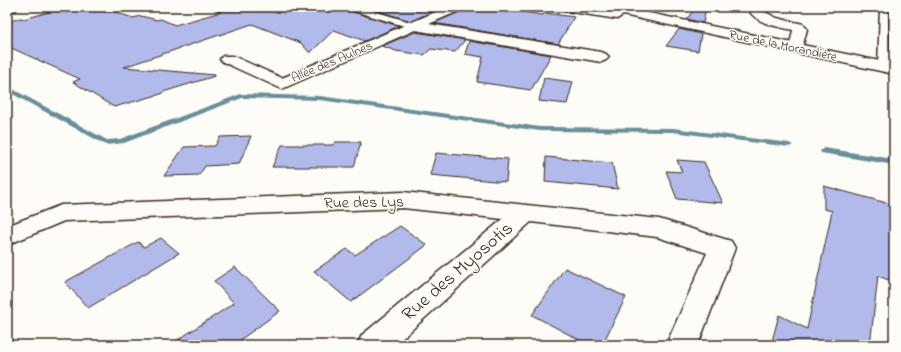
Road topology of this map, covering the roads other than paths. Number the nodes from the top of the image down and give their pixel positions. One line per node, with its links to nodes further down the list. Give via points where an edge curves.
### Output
1 (12, 7): 8 (street)
2 (350, 7): 10 (lane)
3 (457, 7): 10 (street, Allée des Aulnes)
4 (565, 7): 9 (street, Rue de la Morandière)
5 (602, 7): 9 (street, Rue de la Morandière)
6 (758, 7): 11 (street, via 756,12 765,17 800,29)
7 (884, 7): 14 (lane)
8 (7, 8)
9 (672, 22): 11 (street, Rue de la Morandière)
10 (414, 26): 12 (street); 13 (street, Allée des Aulnes, via 282,84)
11 (796, 49): 14 (street, Rue de la Morandière)
12 (601, 57)
13 (228, 60)
14 (889, 68)
15 (525, 214): 16 (street, Rue des Lys, via 403,200 61,213); 17 (street, Rue des Myosotis); 18 (street, Rue des Lys, via 659,228 722,248)
16 (7, 236)
17 (373, 345)
18 (682, 345)

